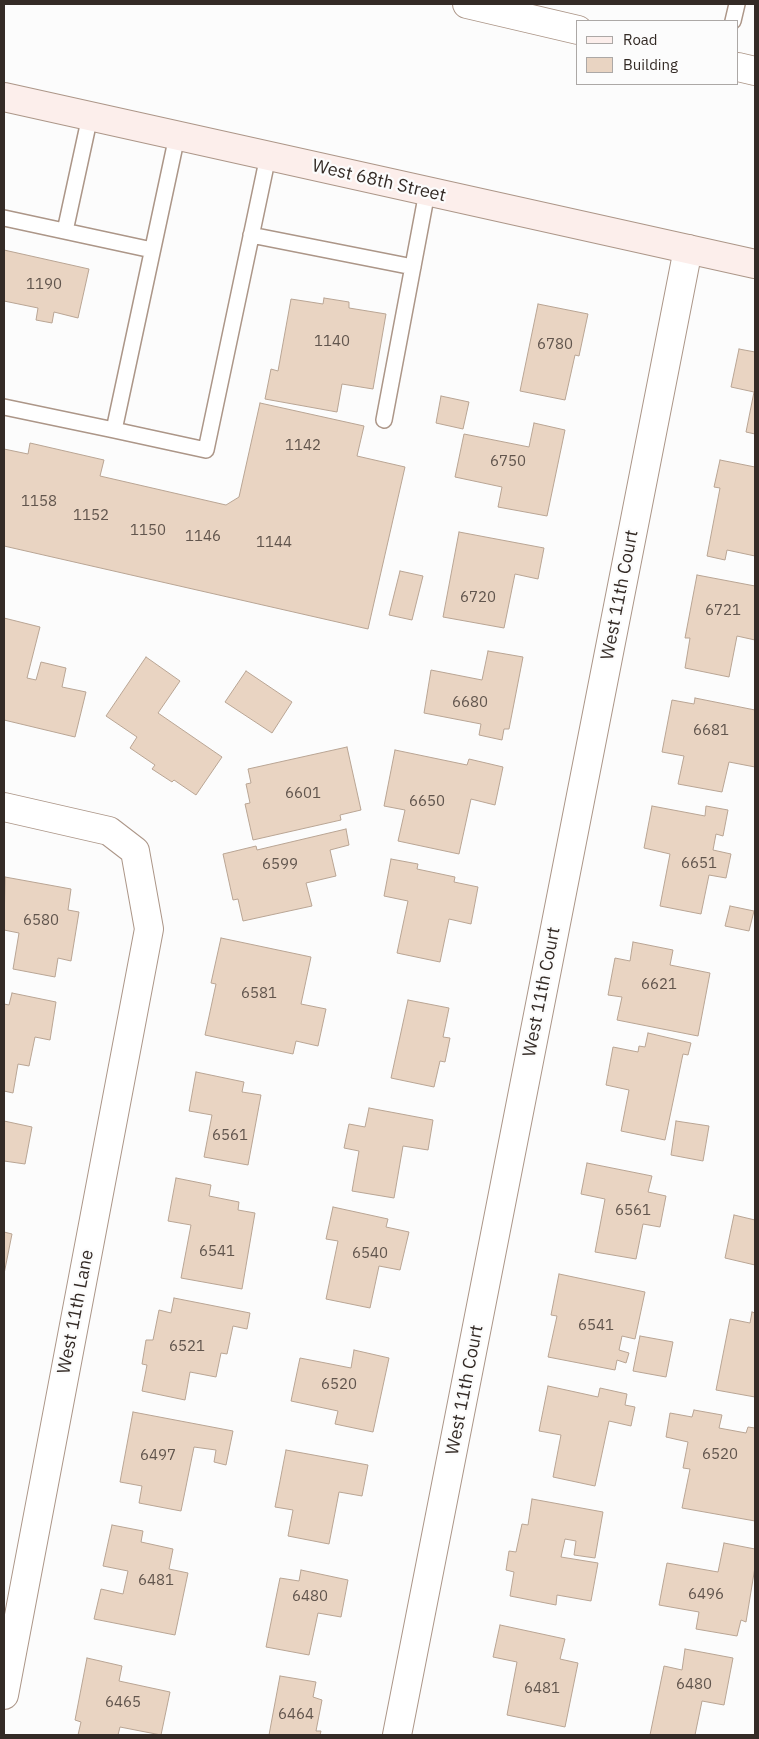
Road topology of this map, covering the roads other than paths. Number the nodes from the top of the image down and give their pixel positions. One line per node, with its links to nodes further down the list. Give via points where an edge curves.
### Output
1 (467, 4): 4 (street)
2 (737, 4): 3 (lane)
3 (733, 20)
4 (576, 30)
5 (739, 67): 6 (street)
6 (755, 71)
7 (4, 97): 8 (main road, West 68th Street)
8 (90, 116): 9 (main road, West 68th Street); 13 (lane)
9 (177, 136): 10 (main road, West 68th Street); 16 (lane)
10 (268, 156): 11 (main road, West 68th Street); 14 (lane)
11 (427, 192): 15 (main road, West 68th Street); 18 (lane)
12 (4, 218): 13 (lane)
13 (65, 231): 16 (lane)
14 (251, 235): 18 (lane); 21 (lane, via 206,450)
15 (688, 249): 17 (main road, West 68th Street); 24 (street, West 11th Court)
16 (152, 250): 21 (lane)
17 (755, 264)
18 (413, 267): 20 (lane)
19 (4, 407): 21 (lane)
20 (384, 420)
21 (114, 430)
22 (4, 807): 23 (street, West 11th Lane, via 109,831 136,850 149,929)
23 (4, 1695)
24 (397, 1735)

